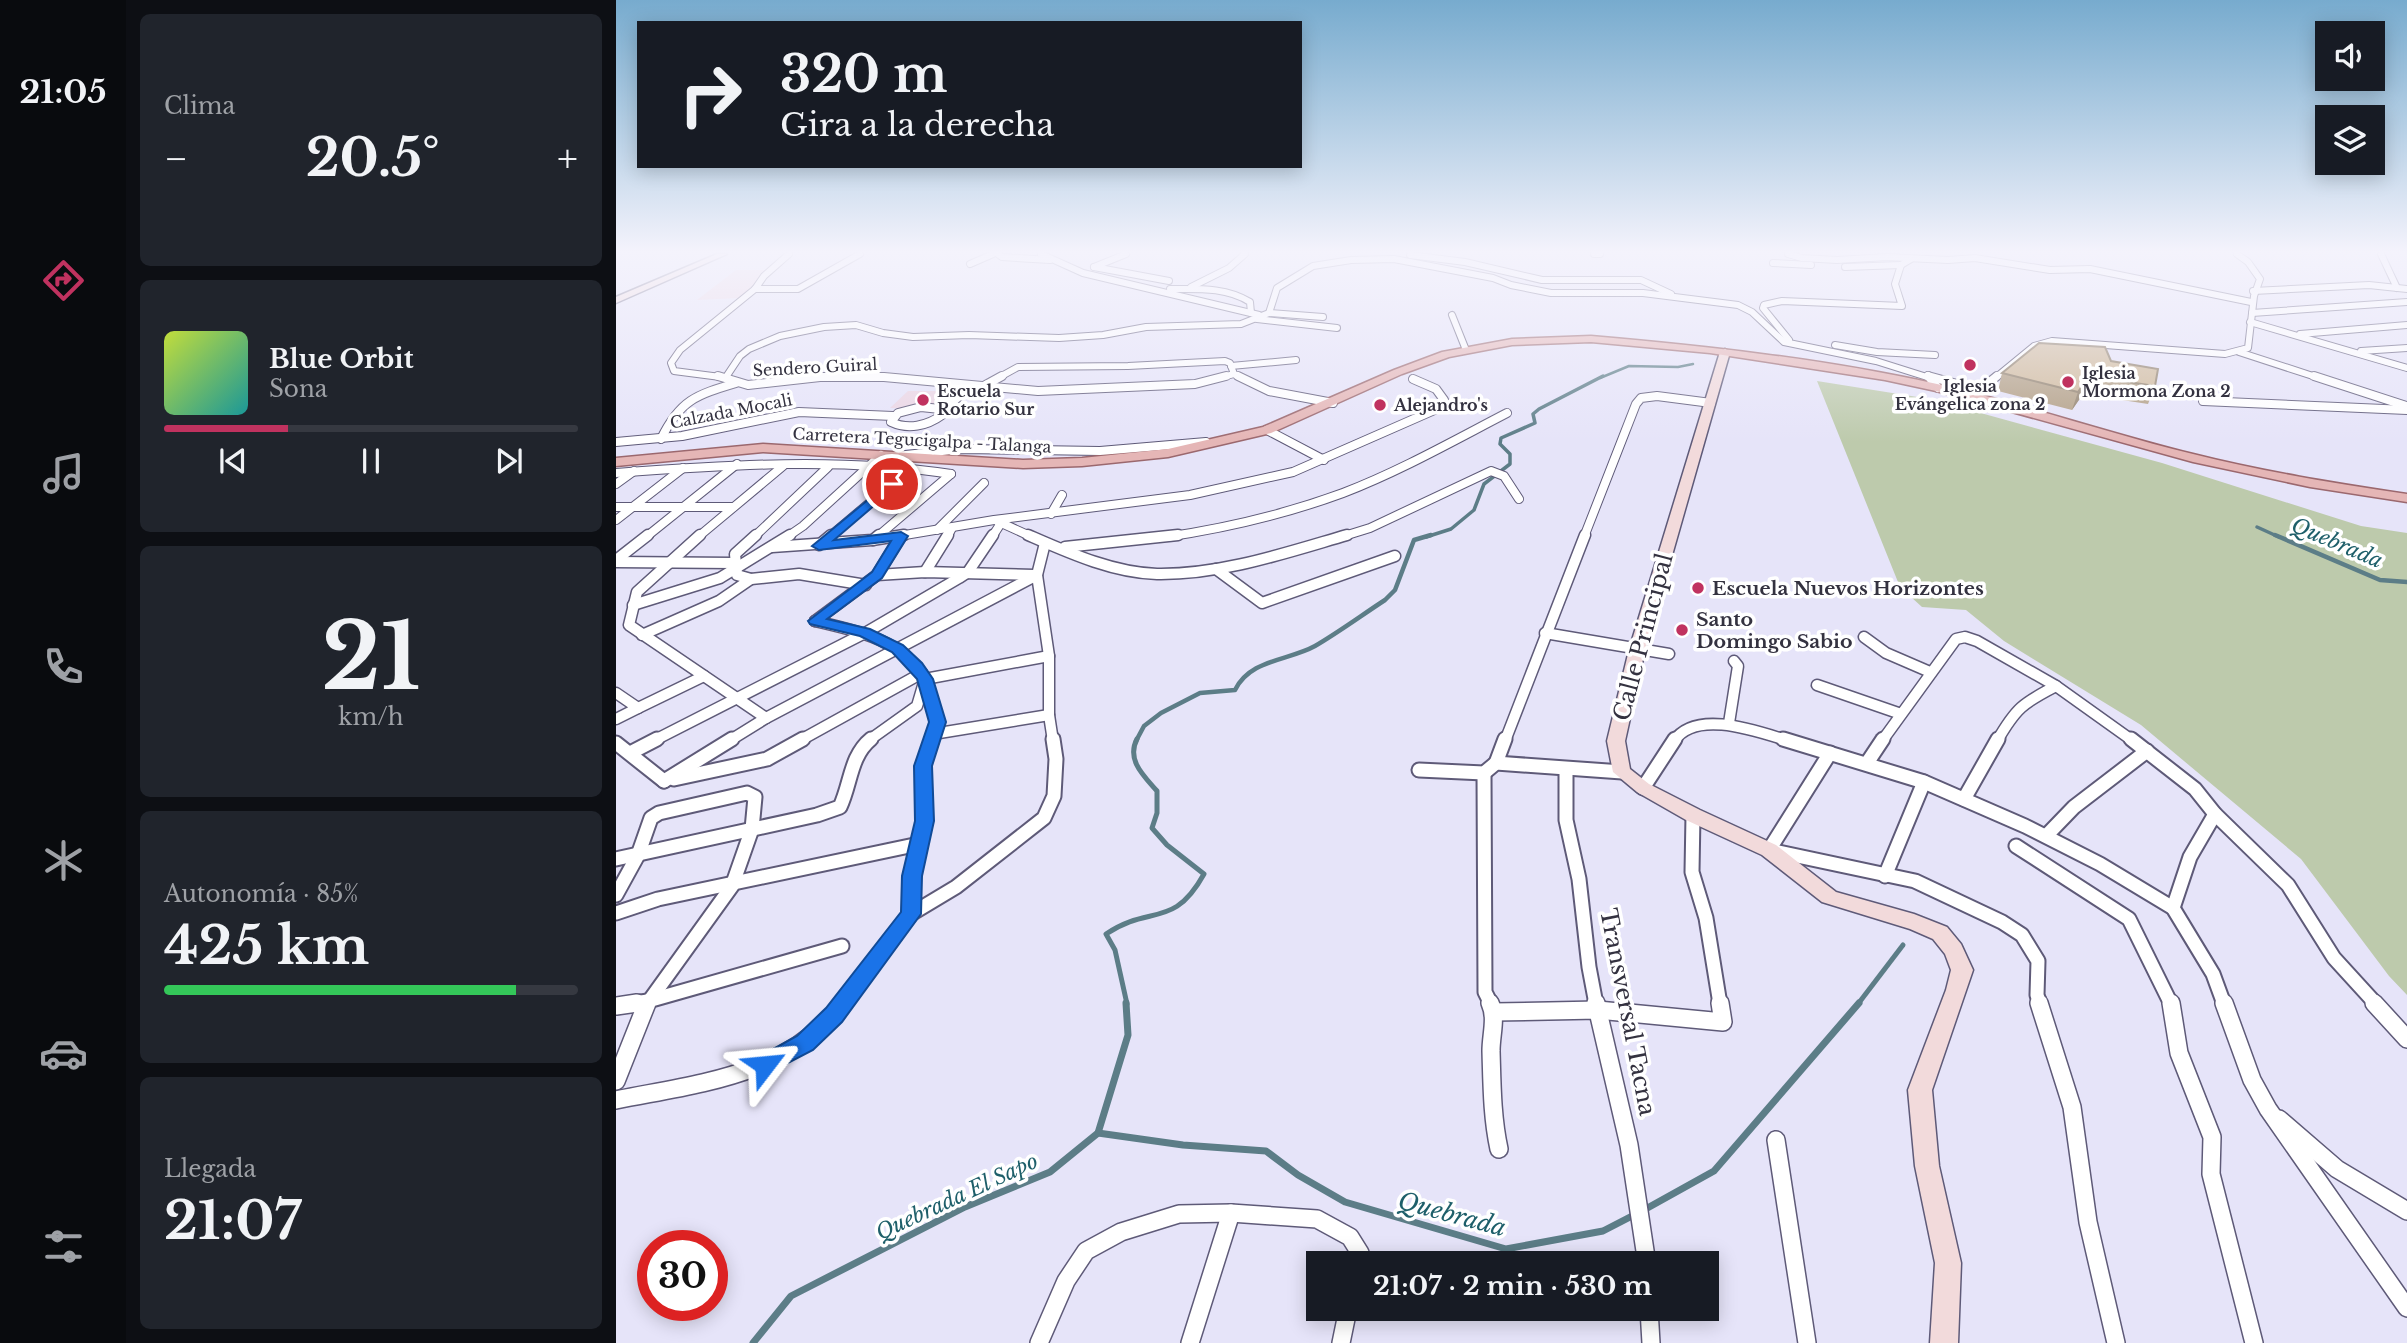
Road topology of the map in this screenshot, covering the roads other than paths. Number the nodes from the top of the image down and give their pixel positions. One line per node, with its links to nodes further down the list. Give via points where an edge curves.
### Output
1 (1452, 316): 15 (street)
2 (720, 317): 24 (street, Sendero Guiral, via 688,342 671,363 674,371)
3 (1258, 317): 11 (street); 24 (street, via 1241,324 1146,327 1059,338 913,337 856,325 824,327 780,336 749,349)
4 (1319, 317): 5 (street)
5 (1323, 317)
6 (1756, 317): 13 (street)
7 (1768, 317): 13 (street)
8 (2251, 317): 9 (street)
9 (2250, 322): 12 (street); 18 (street, via 2248,348)
10 (2407, 325): 12 (street)
11 (1337, 328)
12 (2294, 334): 16 (street)
13 (1787, 341): 19 (street); 23 (street)
14 (2407, 348): 16 (street)
15 (1466, 350): 17 (main road, Carretera Tegucigalpa - Talanga, via 1512,342 1591,339); 32 (main road, Carretera Tegucigalpa - Talanga, via 1423,362)
16 (2352, 351): 21 (street)
17 (1725, 352): 29 (main road, Carretera Tegucigalpa - Talanga); 33 (street, Calle Principal)
18 (2239, 352): 30 (street, via 2208,354 2052,341 2034,346); 34 (street)
19 (1935, 355)
20 (1296, 360): 22 (street)
21 (2407, 368)
22 (1233, 370): 28 (street, Sendero Guiral, via 1178,386 1038,391); 28 (street, via 1225,362 1018,367); 32 (street, via 1269,391)
23 (1928, 376): 29 (street); 30 (street)
24 (726, 377): 26 (street, Sendero Guiral)
25 (1413, 379): 42 (street, via 1442,395 1439,408)
26 (736, 383): 27 (street, Sendero Guiral, via 884,377); 39 (street, via 687,399 673,414)
27 (970, 386): 28 (street, Sendero Guiral); 35 (street)
28 (982, 387)
29 (1938, 388): 30 (main road, Carretera Tegucigalpa - Talanga)
30 (1975, 394): 55 (main road, Carretera Tegucigalpa - Talanga, via 2193,458)
31 (2203, 401): 34 (street)
32 (1333, 403): 38 (main road, Carretera Tegucigalpa - Talanga)
33 (1711, 403): 86 (street, via 1640,398); 90 (street, Calle Principal)
34 (2407, 408)
35 (942, 412): 37 (street, via 921,407); 37 (street, via 934,421 913,426 894,424)
36 (1507, 413): 68 (street, via 1383,477 1244,524 1128,543)
37 (893, 416): 39 (street, Calzada Mocali, via 799,412)
38 (1267, 430): 41 (main road, Carretera Tegucigalpa - Talanga, via 1168,453 1082,463); 42 (street)
39 (661, 439): 40 (street, Calzada Mocali)
40 (616, 442)
41 (888, 456): 43 (main road, Carretera Tegucigalpa - Talanga, via 763,448); 48 (street)
42 (1324, 460): 61 (street, via 1293,472 1190,495)
43 (616, 462)
44 (737, 464): 45 (street); 46 (street); 59 (street)
45 (783, 466): 47 (street); 60 (street)
46 (684, 467): 50 (street); 58 (street)
47 (828, 467): 48 (street); 74 (street, via 735,554)
48 (866, 467): 49 (street); 70 (street, via 803,526)
49 (911, 468): 67 (street, via 951,474); 69 (street)
50 (634, 471): 51 (street); 53 (street)
51 (616, 473)
52 (984, 483): 65 (street)
53 (616, 484)
54 (1062, 495): 61 (street)
55 (2407, 498)
56 (1519, 499): 75 (street, via 1504,476 1486,472 1370,528)
57 (616, 506): 58 (street)
58 (633, 507): 59 (street); 62 (street)
59 (683, 507): 60 (street); 72 (street)
60 (733, 507): 73 (street)
61 (1051, 514): 63 (street)
62 (616, 520)
63 (998, 522): 64 (street); 68 (street); 77 (street)
64 (952, 528): 65 (street); 76 (street)
65 (937, 530): 66 (street)
66 (901, 536): 67 (street); 78 (street)
67 (872, 540): 69 (street)
68 (1050, 545): 75 (street, via 1146,574); 79 (street)
69 (819, 546): 70 (street)
70 (772, 547): 74 (street)
71 (1395, 556): 75 (street, via 1262,603)
72 (616, 561): 73 (street)
73 (666, 562): 74 (street); 82 (street, via 636,592)
74 (734, 565): 80 (street, via 737,575); 82 (street, via 720,578)
75 (1216, 569)
76 (925, 572): 77 (street); 78 (street)
77 (968, 572): 79 (street); 85 (street)
78 (877, 575): 81 (street)
79 (1037, 575): 89 (street); 92 (street)
80 (751, 579): 81 (street, via 799,574); 87 (street, via 719,601)
81 (866, 585): 85 (street, via 815,621)
82 (633, 605): 83 (street)
83 (629, 625): 84 (street); 87 (street)
84 (616, 631)
85 (865, 632): 89 (street); 100 (street)
86 (1545, 633): 90 (street); 112 (street)
87 (642, 635): 95 (street)
88 (1864, 637): 94 (street, via 1891,656)
89 (898, 649): 96 (street); 104 (street)
90 (1637, 650): 91 (street); 116 (street, Calle Principal, via 1616,741)
91 (1669, 654)
92 (1049, 656): 96 (street); 103 (street)
93 (1734, 661): 106 (street, via 1738,666)
94 (1930, 671): 98 (street, via 1956,639 1965,637); 102 (street)
95 (704, 676): 100 (street); 101 (street)
96 (924, 676): 107 (street, via 937,722); 118 (street, via 767,759); 124 (street, via 916,706 867,742 854,760 840,807)
97 (1817, 685): 102 (street)
98 (2056, 686): 109 (street); 121 (street, via 2013,713)
99 (616, 693): 101 (street)
100 (737, 696): 104 (street); 111 (street)
101 (638, 708): 105 (street)
102 (1901, 714): 113 (street)
103 (1049, 715): 107 (street); 136 (street, via 1056,759 1054,796 1044,818 956,887)
104 (766, 718): 118 (street)
105 (616, 719)
106 (1729, 723): 110 (street); 120 (street, via 1679,734)
107 (933, 734): 126 (street, via 923,766 924,821)
108 (616, 743): 111 (street)
109 (2147, 751): 122 (street, via 2195,789); 125 (street, via 2074,807)
110 (1830, 752): 113 (street); 128 (street)
111 (630, 753): 118 (street)
112 (1496, 762): 115 (street); 117 (street)
113 (1867, 763): 119 (street)
114 (1419, 770): 117 (street)
115 (1566, 770): 116 (street); 140 (street, Transversal Tacna, via 1566,820)
116 (1622, 772): 120 (street)
117 (1484, 773): 141 (street, via 1485,992)
118 (664, 781)
119 (1924, 782): 121 (street); 131 (street)
120 (1643, 788): 123 (street)
121 (1964, 799): 125 (street)
122 (2215, 814): 134 (street, via 2190,857); 142 (street, via 2288,886 2334,958)
123 (1693, 815): 128 (street); 140 (street, via 1692,872 1706,918 1723,1022)
124 (752, 829): 129 (street); 129 (street, via 755,797 747,793 659,813 651,818); 132 (street)
125 (2046, 836): 134 (street)
126 (919, 844): 132 (street); 136 (street)
127 (2016, 846): 162 (street, via 2129,919 2170,998 2179,1053 2212,1137 2211,1174)
128 (1769, 850): 131 (street); 160 (street, via 1829,897 1940,933 1962,970 1920,1090 1927,1166 1948,1263)
129 (638, 855): 130 (street); 133 (street)
130 (616, 859)
131 (1885, 876): 161 (street, via 1915,881 2002,922 2031,946 2038,961 2037,995 2072,1107 2088,1223)
132 (732, 886): 135 (street, via 658,899); 138 (street)
133 (616, 895)
134 (2173, 908): 145 (street, via 2213,974 2252,1080)
135 (616, 913)
136 (911, 914): 144 (street, via 834,1015 805,1043 765,1065)
137 (842, 946): 138 (street)
138 (648, 1000): 139 (street); 143 (street)
139 (616, 1006)
140 (1598, 1010): 141 (street); 151 (street, Transversal Tacna, via 1629,1145)
141 (1494, 1012): 147 (street, via 1493,1121)
142 (2407, 1039)
143 (616, 1081)
144 (616, 1100)
145 (2268, 1109): 148 (street, via 2337,1169); 152 (street)
146 (1776, 1140): 159 (street)
147 (1499, 1149)
148 (2407, 1211)
149 (1231, 1213): 150 (street, via 1317,1219 1350,1237); 155 (street, via 1179,1214 1121,1232 1086,1251 1066,1281); 156 (street)
150 (1356, 1251)
151 (1646, 1251)
152 (2407, 1308)
153 (1346, 1321): 157 (street)
154 (1650, 1321): 158 (street)
155 (1039, 1343)
156 (1190, 1343)
157 (1341, 1343)
158 (1651, 1343)
159 (1807, 1343)
160 (1944, 1343)
161 (2116, 1343)
162 (2254, 1343)

